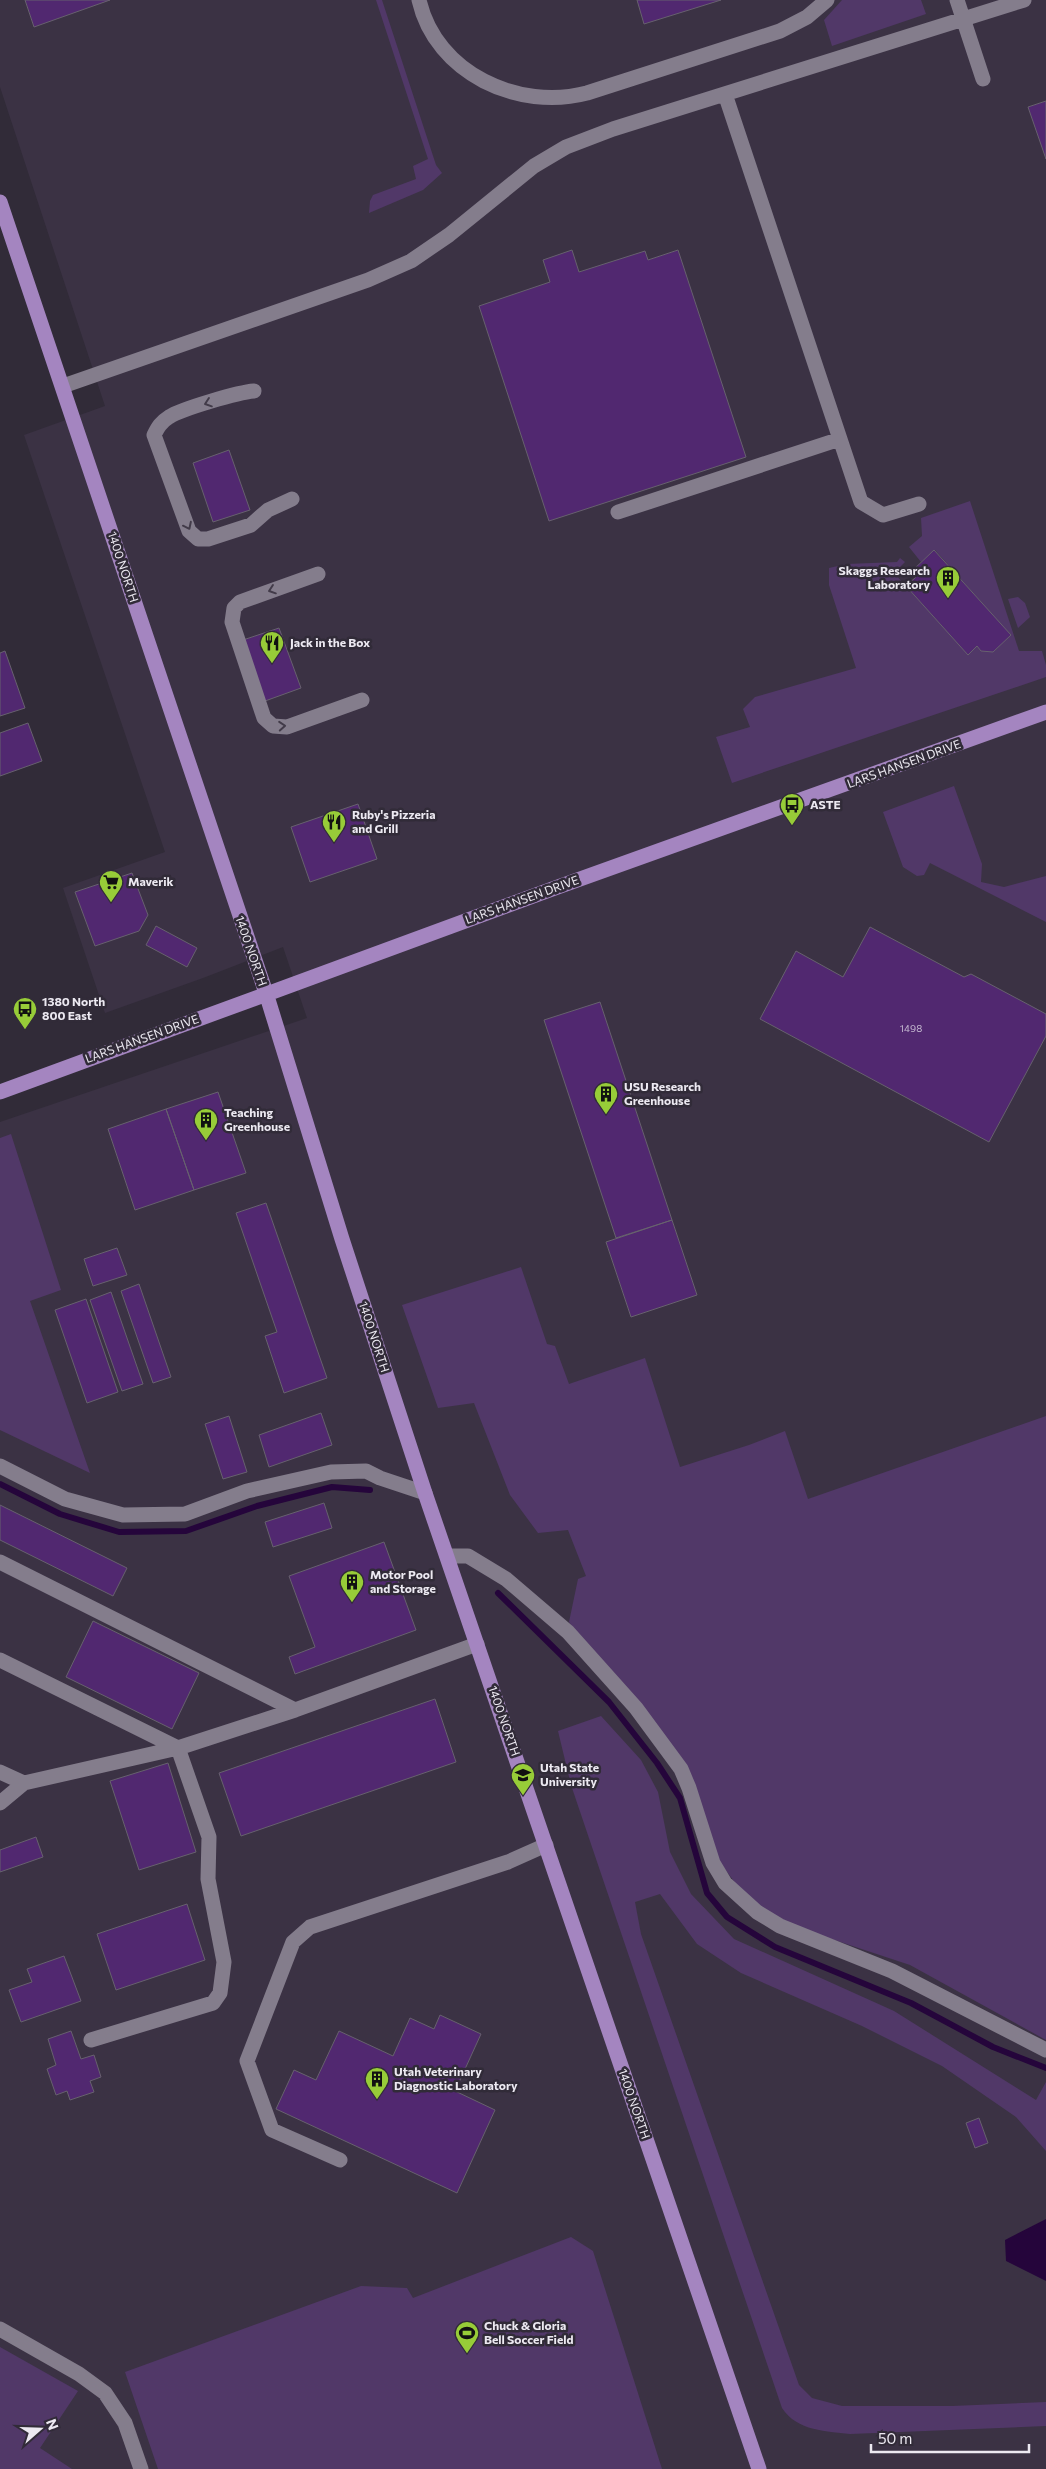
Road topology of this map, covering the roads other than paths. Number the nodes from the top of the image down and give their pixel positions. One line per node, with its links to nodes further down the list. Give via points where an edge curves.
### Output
1 (419, 0): 2 (street, via 442,46 469,73 505,91 558,99 587,93 780,31 807,17)
2 (827, 0)
3 (957, 0): 5 (street)
4 (1024, 0): 5 (street)
5 (964, 19): 6 (street); 7 (street)
6 (984, 79)
7 (725, 94): 9 (street, via 566,148 534,166 449,235 411,261 368,280); 11 (street)
8 (0, 202): 9 (main road, 1400 NORTH)
9 (63, 386): 18 (main road, 1400 NORTH)
10 (254, 390): 12 (street, one-way to 12, via 170,416 159,425 154,435 189,531 198,539 208,539 251,525 268,510)
11 (840, 439): 13 (street, via 861,502 883,515); 14 (street)
12 (292, 499)
13 (919, 504)
14 (618, 512)
15 (318, 574): 16 (street, one-way to 16, via 240,602 234,608 232,622 264,718 273,726 287,727)
16 (362, 700)
17 (1046, 712): 18 (main road, LARS HANSEN DRIVE)
18 (266, 993): 19 (main road, LARS HANSEN DRIVE); 21 (main road, 1400 NORTH)
19 (0, 1092)
20 (0, 1466): 21 (street, via 65,1500 123,1515 185,1514 247,1491 331,1472 366,1471)
21 (425, 1493): 22 (main road, 1400 NORTH)
22 (447, 1556): 24 (main road, 1400 NORTH); 33 (street, via 468,1556 506,1579 568,1632 636,1708 681,1769 713,1863 725,1883 757,1912 780,1926 892,1971)
23 (0, 1562): 26 (street)
24 (477, 1644): 26 (street); 31 (main road, 1400 NORTH)
25 (0, 1660): 27 (street)
26 (295, 1710): 27 (street)
27 (178, 1748): 29 (street); 32 (street, via 209,1838 208,1879 224,1962 220,1992 213,2003)
28 (0, 1772): 29 (street)
29 (24, 1783): 30 (street)
30 (0, 1803)
31 (546, 1845): 34 (street, via 508,1862 310,1927 293,1942 247,2061 272,2130); 37 (main road, 1400 NORTH)
32 (91, 2040)
33 (1046, 2050)
34 (340, 2160)
35 (0, 2329): 36 (street, via 79,2374 105,2393 126,2424)
36 (141, 2469)
37 (759, 2469)

